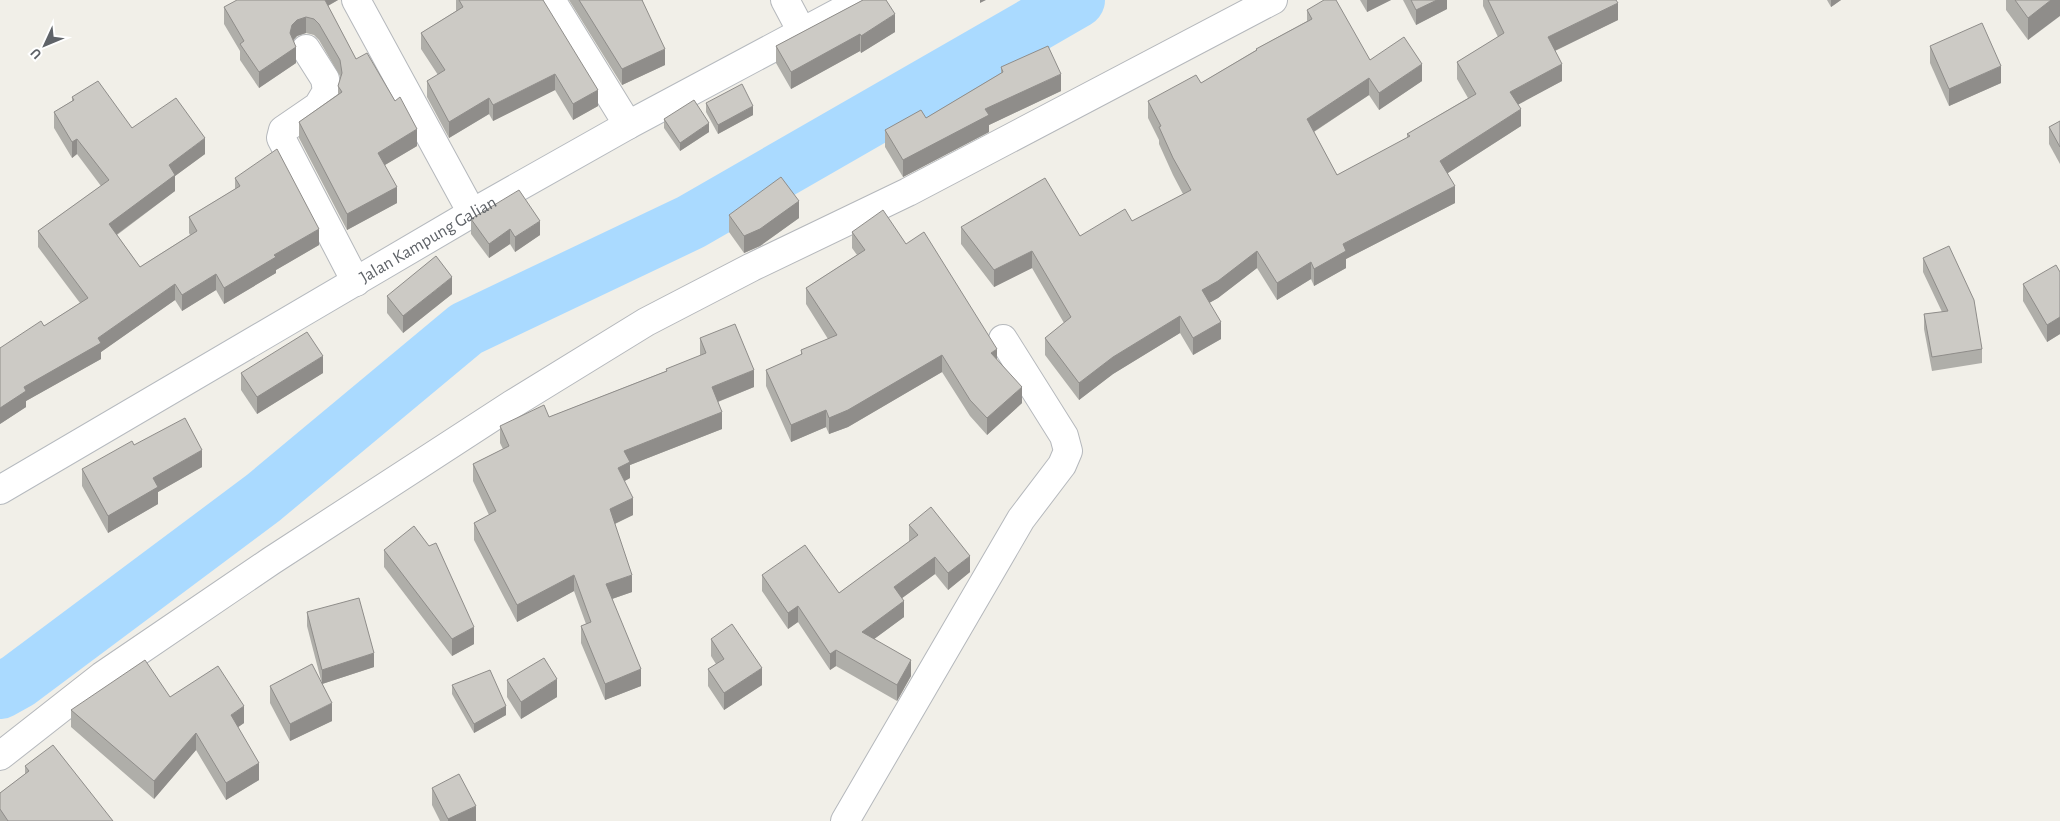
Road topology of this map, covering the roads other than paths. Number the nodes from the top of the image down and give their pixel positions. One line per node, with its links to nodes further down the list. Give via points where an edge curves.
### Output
1 (356, 0): 9 (street)
2 (551, 0): 8 (street)
3 (785, 0): 6 (street)
4 (862, 0): 6 (street, Jalan Kampung Galian)
5 (1273, 0): 13 (street, via 908,192 646,322 511,405 271,561 102,676)
6 (802, 32): 8 (street, Jalan Kampung Galian)
7 (306, 49): 10 (street, via 325,79 327,91 318,106 283,130 281,138)
8 (628, 125): 9 (street, Jalan Kampung Galian)
9 (472, 213): 10 (street, Jalan Kampung Galian)
10 (356, 282): 12 (street, Jalan Kampung Galian)
11 (1003, 339): 14 (street, via 1064,436 1068,451 1021,519)
12 (0, 490)
13 (0, 756)
14 (845, 821)

